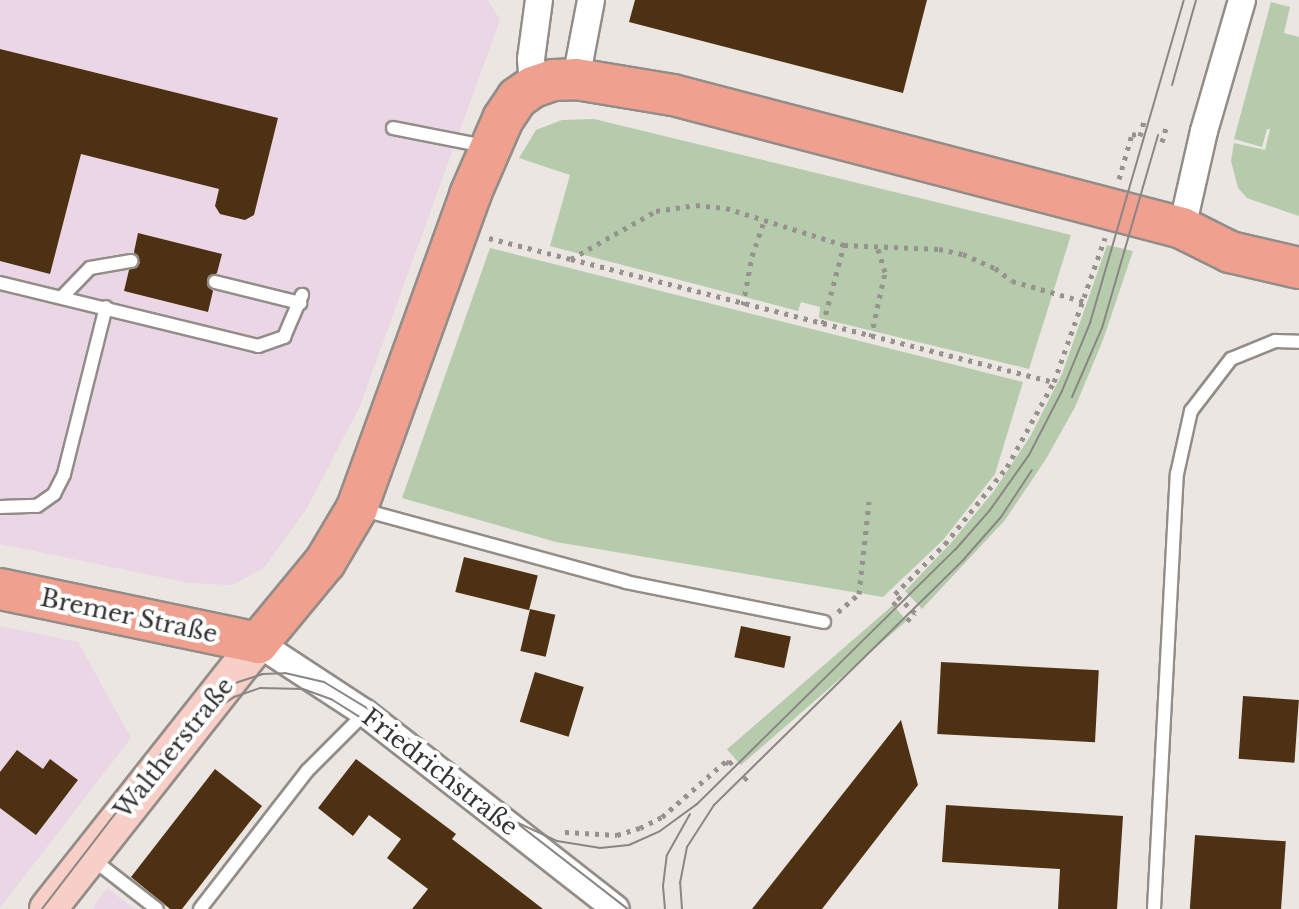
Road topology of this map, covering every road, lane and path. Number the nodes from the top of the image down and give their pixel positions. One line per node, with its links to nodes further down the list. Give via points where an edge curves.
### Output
1 (591, 0): 4 (street)
2 (1242, 0): 13 (street)
3 (541, 4): 5 (street, via 531,59)
4 (576, 79): 5 (main road); 12 (main road, via 673,95)
5 (533, 87): 10 (main road, Waltherstraße, via 517,98)
6 (1144, 121): 12 (path, via 1140,136 1132,134 1117,183 1107,181)
7 (1167, 124): 9 (path)
8 (393, 128): 10 (lane)
9 (1162, 142)
10 (489, 148): 14 (main road, Waltherstraße)
11 (765, 219): 15 (path); 18 (path, via 696,205 656,211); 25 (path)
12 (1111, 219): 13 (main road); 24 (path)
13 (1182, 228): 16 (main road, via 1237,228); 20 (main road, via 1230,252)
14 (457, 229): 18 (path); 33 (main road, Waltherstraße)
15 (844, 245): 17 (path); 27 (path)
16 (1299, 246)
17 (878, 249): 24 (path, via 963,254 1012,281); 28 (path, via 885,272)
18 (571, 259): 25 (path)
19 (131, 261): 23 (lane, via 90,268)
20 (1299, 268)
21 (215, 282): 26 (lane, via 301,299 284,337 258,346)
22 (0, 283): 23 (lane)
23 (62, 297): 26 (lane)
24 (1085, 302): 30 (path)
25 (743, 305): 27 (path)
26 (106, 307): 32 (lane, via 64,474 54,494 37,506)
27 (823, 324): 28 (path)
28 (871, 337): 30 (path)
29 (1299, 342): 50 (lane, via 1275,341 1231,359 1191,411 1177,474)
30 (1054, 382): 35 (path, via 1007,467 945,544 895,594)
31 (869, 502): 38 (path, via 859,594)
32 (0, 507)
33 (357, 508): 38 (lane, via 626,582); 39 (main road, Waltherstraße, via 325,562)
34 (0, 589): 39 (main road, Bremer Straße)
35 (900, 598): 36 (path); 37 (path, via 915,613)
36 (893, 605)
37 (907, 621)
38 (824, 622)
39 (258, 643): 40 (street, Friedrichstraße); 45 (main road, Waltherstraße)
40 (365, 713): 46 (street, Friedrichstraße); 49 (lane, via 307,771)
41 (735, 758): 44 (path, via 662,817 640,828 617,835)
42 (750, 774): 43 (path)
43 (744, 780)
44 (565, 832)
45 (88, 856): 47 (main road, Waltherstraße); 48 (lane)
46 (603, 905)
47 (48, 909)
48 (157, 909)
49 (200, 909)
50 (1154, 909)

